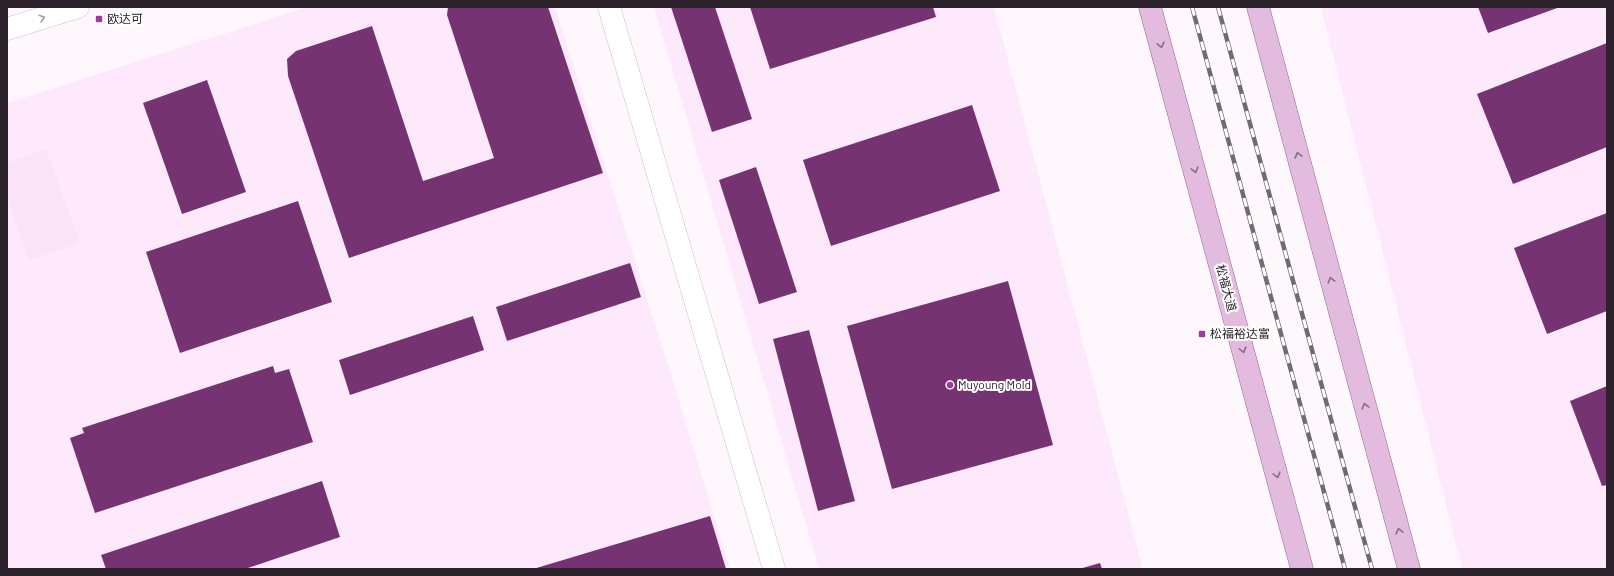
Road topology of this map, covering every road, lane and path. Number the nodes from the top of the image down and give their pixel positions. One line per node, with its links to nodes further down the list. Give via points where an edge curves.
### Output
1 (78, 7): 5 (street, one-way to 1)
2 (609, 7): 6 (street)
3 (1150, 7): 7 (main road, 松福大道, one-way to 7)
4 (1258, 7): 8 (main road, one-way to 4)
5 (7, 29)
6 (774, 569)
7 (1302, 569)
8 (1409, 569)

